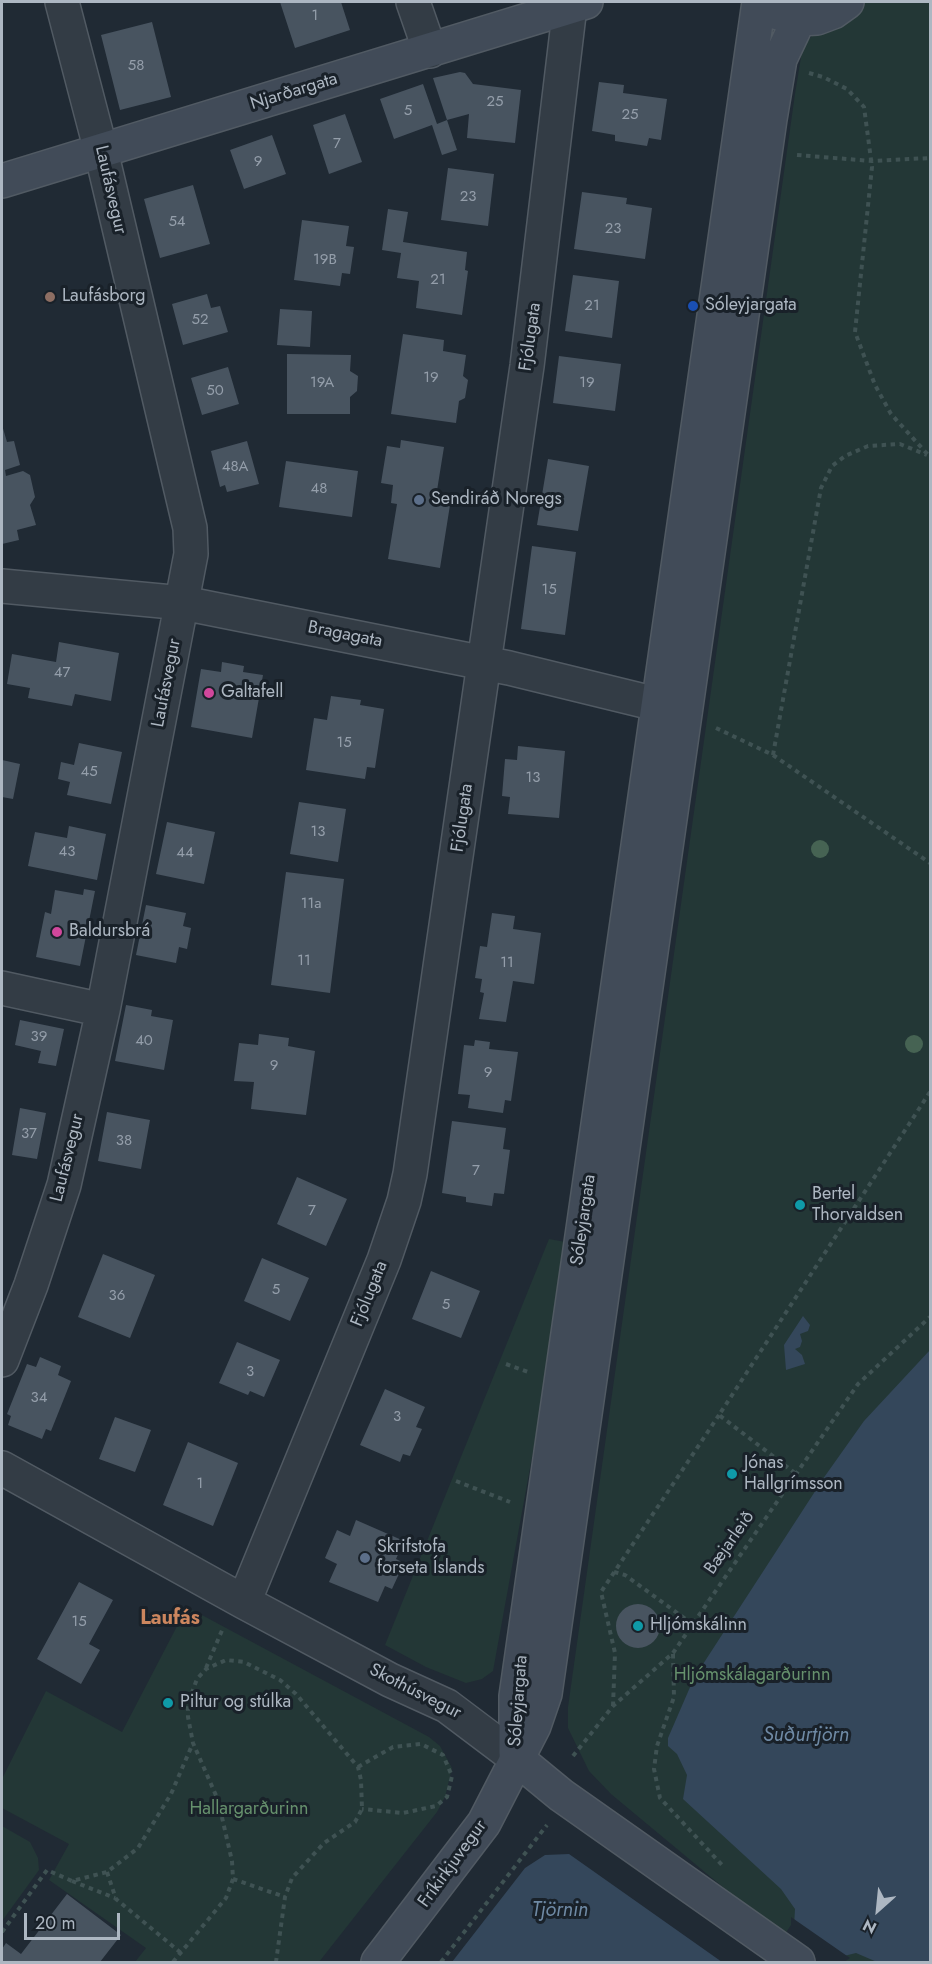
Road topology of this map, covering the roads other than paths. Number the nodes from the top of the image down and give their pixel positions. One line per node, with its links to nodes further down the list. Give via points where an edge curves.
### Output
1 (62, 2): 8 (street, Laufásvegur)
2 (413, 2): 7 (street)
3 (760, 2): 6 (main road, via 784,16); 13 (main road, Sóleyjargata)
4 (847, 2): 6 (main road, via 817,18)
5 (578, 4): 7 (main road, Njarðargata); 12 (street, Fjólugata)
6 (799, 19): 13 (main road, Sóleyjargata, via 780,59 770,119)
7 (430, 51): 8 (main road, Njarðargata)
8 (101, 150): 9 (main road, Njarðargata); 11 (street, Laufásvegur, via 190,528 191,554)
9 (2, 181)
10 (2, 586): 11 (street, Bragagata)
11 (183, 603): 12 (street, Bragagata); 15 (street, Laufásvegur)
12 (484, 663): 13 (street, Bragagata); 18 (street, Fjólugata, via 404,1201 384,1260)
13 (684, 714): 19 (main road, Sóleyjargata, via 545,1694 534,1726)
14 (2, 988): 15 (street)
15 (103, 1010): 16 (street, Laufásvegur, via 64,1185)
16 (2, 1360)
17 (2, 1468): 18 (street, Skothúsvegur)
18 (240, 1599): 19 (street, Skothúsvegur, via 390,1680 447,1706)
19 (516, 1758): 20 (main road, Fríkirkjuvegur, via 484,1823); 21 (main road, Skothúsvegur, via 561,1796)
20 (378, 1962)
21 (798, 1962)

